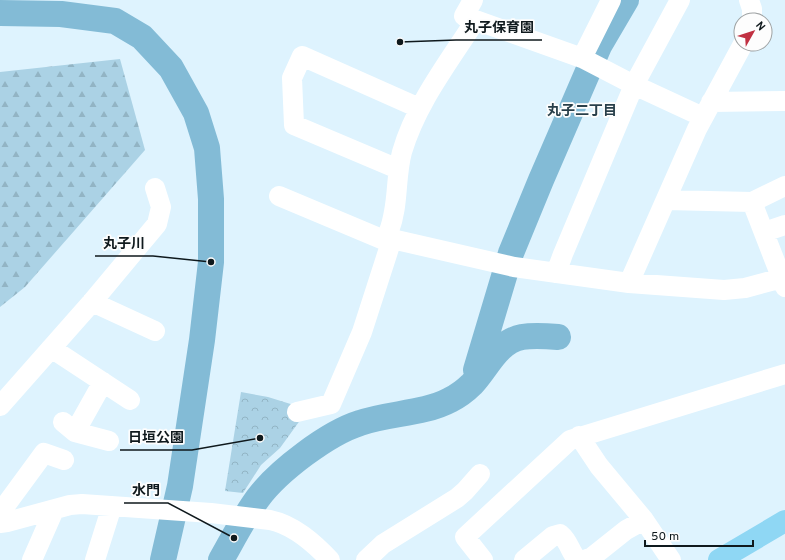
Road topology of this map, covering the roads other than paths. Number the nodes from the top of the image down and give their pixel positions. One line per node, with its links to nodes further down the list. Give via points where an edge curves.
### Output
1 (473, 0): 6 (street, via 464,16)
2 (611, 0): 8 (street)
3 (680, 0): 9 (street)
4 (749, 0): 5 (street)
5 (751, 12)
6 (475, 21): 8 (street); 11 (street)
7 (739, 52): 12 (street)
8 (582, 58): 9 (street)
9 (634, 85): 12 (street); 22 (street)
10 (785, 101): 12 (street)
11 (419, 108): 13 (street, via 408,132); 13 (street, via 302,56 292,78 294,125)
12 (707, 109): 17 (street)
13 (398, 169): 21 (street, via 394,219 389,231)
14 (785, 186): 18 (street)
15 (155, 188): 25 (street, via 161,207 157,224)
16 (279, 196): 21 (street)
17 (666, 200): 18 (street); 24 (street)
18 (752, 202): 20 (street)
19 (785, 225): 20 (street)
20 (764, 232): 23 (street)
21 (392, 241): 22 (street, via 514,267); 32 (street, via 362,332 331,404)
22 (556, 273): 24 (street)
23 (783, 282): 24 (street, via 724,290)
24 (629, 283)
25 (92, 302): 26 (street); 27 (street)
26 (155, 331)
27 (51, 348): 29 (street); 31 (street)
28 (785, 374): 33 (street)
29 (103, 382): 30 (street); 34 (street, via 69,427)
30 (130, 400)
31 (0, 406)
32 (297, 412)
33 (578, 436): 40 (street, via 599,466); 47 (street, via 570,440 465,537)
34 (109, 441)
35 (64, 460): 39 (street, via 44,453)
36 (480, 474): 46 (street, via 457,498 383,544)
37 (112, 506): 38 (street, via 70,505); 44 (street); 45 (street, via 274,520 287,525)
38 (54, 510): 42 (street); 43 (street)
39 (0, 513)
40 (644, 520): 50 (street); 51 (street)
41 (785, 521): 52 (main road)
42 (0, 523)
43 (32, 560)
44 (95, 560)
45 (330, 560)
46 (366, 560)
47 (483, 560)
48 (524, 560): 49 (street, via 554,529 566,539)
49 (578, 560)
50 (585, 560)
51 (671, 560)
52 (719, 560)

